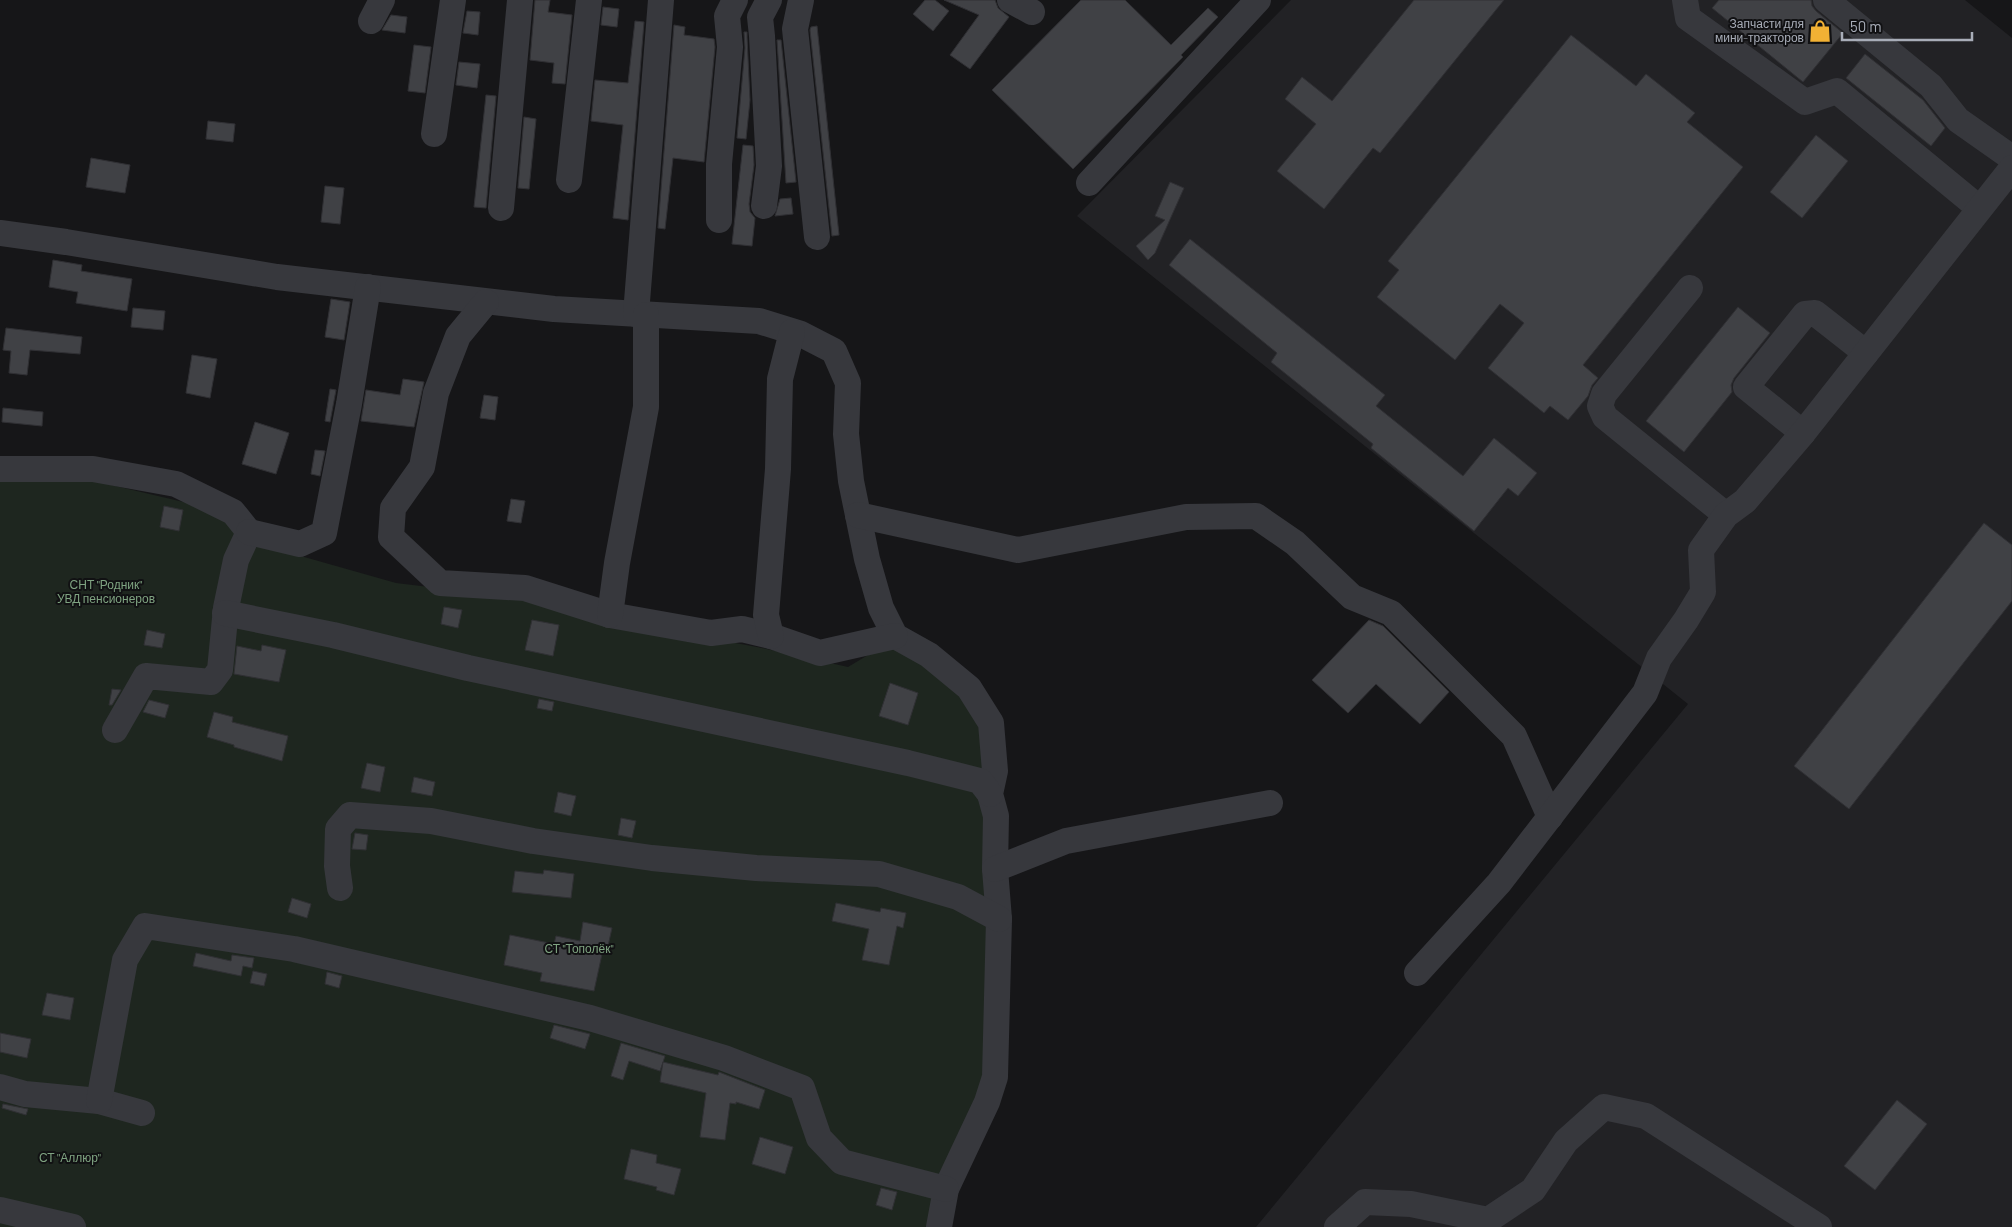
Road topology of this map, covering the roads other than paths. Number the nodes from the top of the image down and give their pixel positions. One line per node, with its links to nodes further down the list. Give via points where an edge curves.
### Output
1 (453, 0): 11 (street)
2 (520, 0): 17 (street)
3 (590, 0): 14 (street)
4 (661, 0): 25 (street)
5 (735, 0): 19 (street, via 727,16 730,47 719,164)
6 (769, 0): 16 (street, via 760,17 770,166)
7 (801, 0): 21 (street, via 795,28)
8 (1258, 0): 15 (street)
9 (1684, 0): 18 (street, via 1688,18 1805,102 1837,91)
10 (1826, 0): 12 (street, via 1931,86 1958,120)
11 (434, 134)
12 (2012, 158)
13 (2012, 168): 18 (street)
14 (569, 180)
15 (1088, 183)
16 (764, 206)
17 (501, 208)
18 (1979, 208): 27 (street)
19 (719, 220)
20 (0, 233): 22 (street, via 277,277)
21 (817, 237)
22 (368, 288): 24 (street); 32 (street, via 324,533 300,544)
23 (1690, 288): 30 (street, via 1604,394 1600,406 1605,418)
24 (486, 302): 25 (street); 34 (street, via 458,336 436,393 422,467 392,508 391,537 440,583 525,588)
25 (641, 315): 26 (street, via 758,321); 34 (street, via 646,407)
26 (792, 332): 31 (street, via 834,352 848,383 846,434); 35 (street, via 780,379 778,469 766,615)
27 (1866, 353): 28 (street); 28 (street, via 1815,313 1805,314 1746,387)
28 (1803, 432): 30 (street, via 1745,502)
29 (0, 469): 32 (street, via 93,469 176,484 233,512)
30 (1726, 514): 40 (street, via 1701,550 1703,592 1659,658 1645,694)
31 (858, 515): 36 (street, via 881,608); 40 (street, via 1018,550 1186,516 1256,516 1295,543 1352,597 1391,613 1514,736)
32 (249, 532): 33 (street, via 236,560)
33 (225, 613): 37 (street, via 220,670 211,682 146,676); 38 (street, via 908,763 980,781)
34 (610, 615): 35 (street, via 711,633 742,629)
35 (771, 636): 36 (street, via 820,653)
36 (896, 636): 38 (street, via 929,655 969,688 991,723 994,771)
37 (115, 730)
38 (990, 794): 41 (street, via 996,816)
39 (1270, 803): 41 (street, via 1066,841)
40 (1550, 817): 44 (street, via 1498,884)
41 (995, 869): 43 (street)
42 (340, 888): 43 (street, via 338,829 350,815 431,821 533,842 652,858 756,868 879,874 958,897)
43 (999, 918): 48 (street, via 995,1077 988,1102)
44 (1418, 973)
45 (0, 1086): 46 (street, via 25,1094)
46 (98, 1101): 47 (street); 48 (street, via 125,960 146,926 294,949 466,988 590,1018 724,1058 802,1088 819,1138 842,1162)
47 (142, 1113)
48 (946, 1189): 51 (street)
49 (13, 1217): 50 (street)
50 (73, 1227)
51 (939, 1227)
52 (1337, 1227): 53 (street, via 1365,1202 1411,1204 1488,1220 1533,1190 1566,1141 1604,1107 1646,1116)
53 (1819, 1227)

